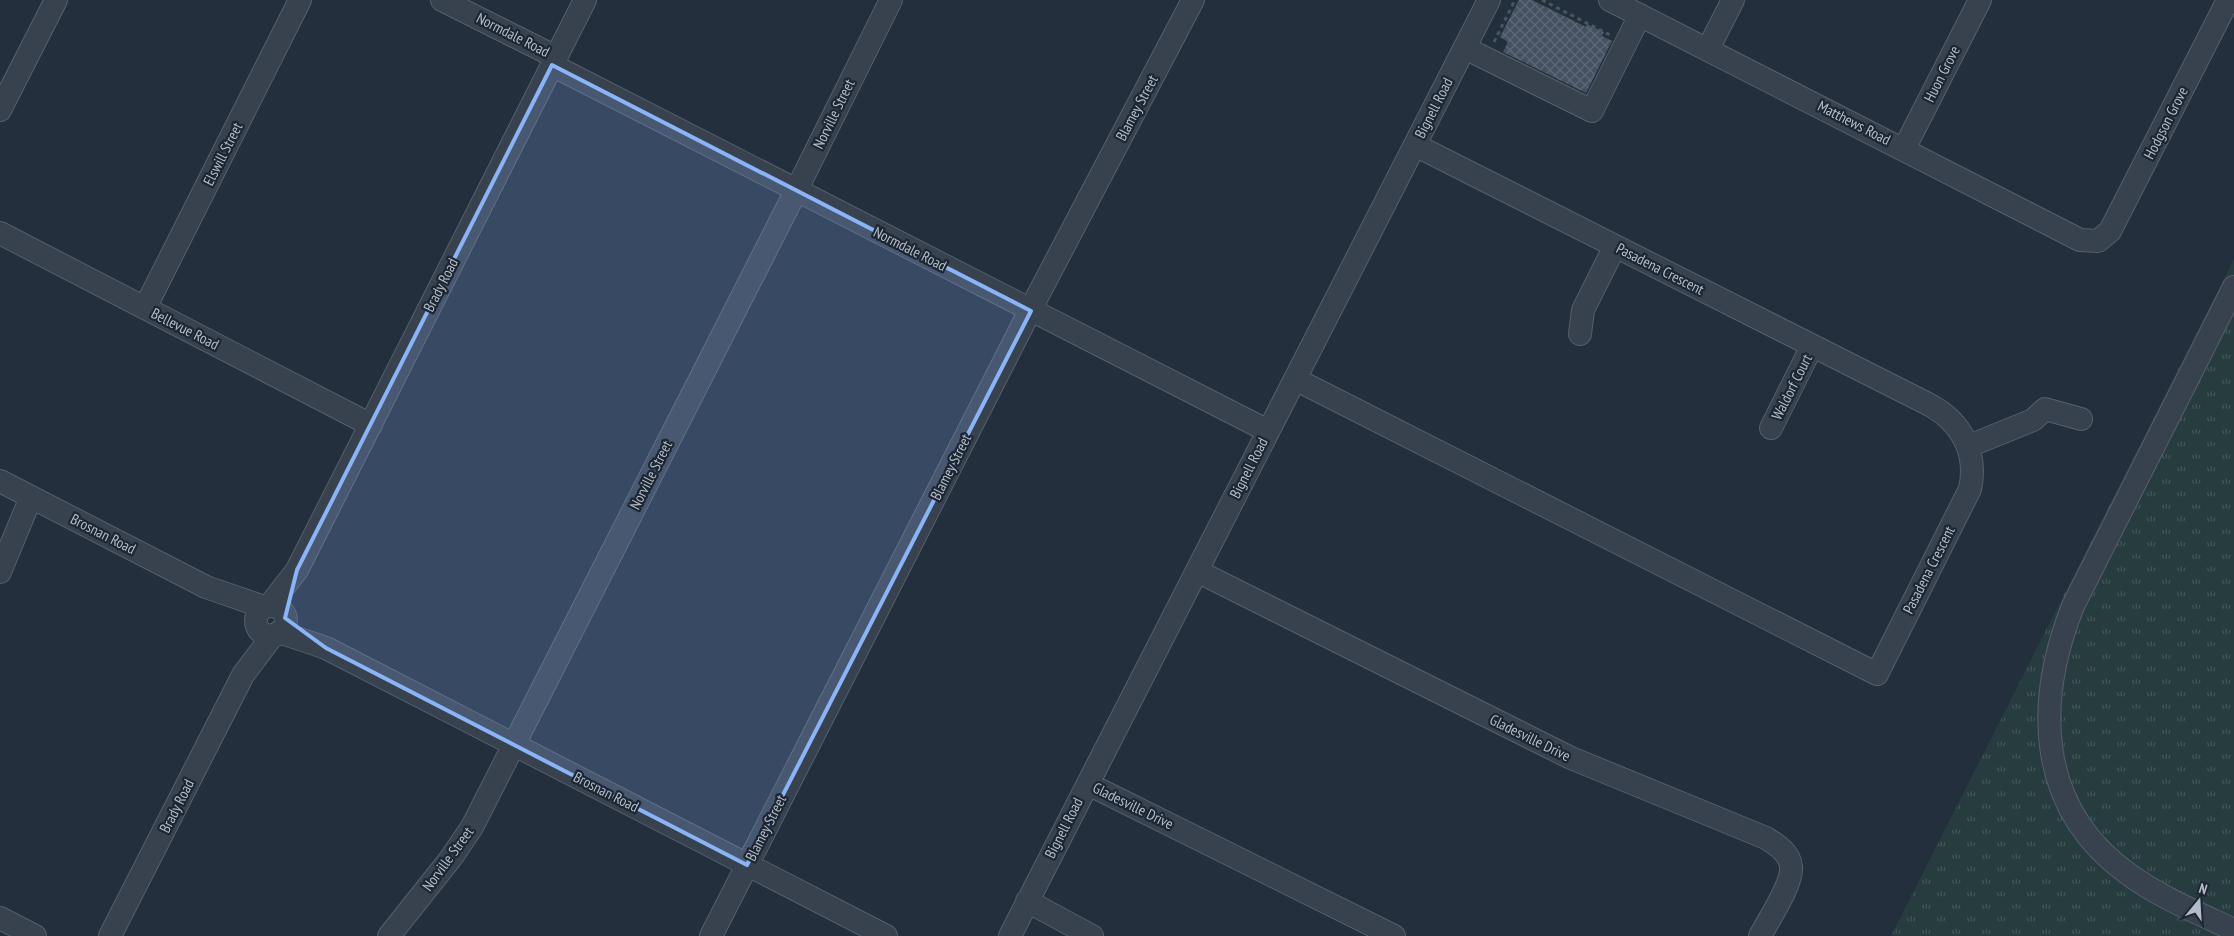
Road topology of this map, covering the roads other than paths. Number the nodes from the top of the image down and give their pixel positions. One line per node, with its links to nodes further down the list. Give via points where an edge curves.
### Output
1 (56, 0): 16 (street)
2 (300, 0): 24 (street, Elswill Street)
3 (442, 0): 15 (street, Normdale Road)
4 (585, 0): 15 (street, Brady Road)
5 (891, 0): 19 (street, Norville Street)
6 (1193, 0): 25 (street, Blamey Street)
7 (1489, 0): 13 (street, Bignell Road)
8 (1610, 0): 12 (street, Matthews Road)
9 (1733, 0): 14 (street)
10 (1980, 0): 18 (street, Huon Grove)
11 (2228, 0): 21 (street, Hodgson Grove, via 2110,231)
12 (1640, 15): 13 (street, via 1592,111); 14 (street, Matthews Road)
13 (1465, 48): 17 (street, Bignell Road)
14 (1708, 49): 18 (street, Matthews Road)
15 (554, 61): 19 (street, Normdale Road); 30 (street, Brady Road)
16 (0, 110)
17 (1415, 145): 22 (street, Pasadena Crescent); 28 (street, Bignell Road)
18 (1904, 149): 21 (street, Matthews Road, via 2080,240)
19 (796, 191): 25 (street, Normdale Road); 39 (street, Norville Street)
20 (0, 233): 24 (street, Bellevue Road)
21 (2098, 241)
22 (1615, 246): 26 (street, via 1583,310); 27 (street, Pasadena Crescent)
23 (2234, 287): 44 (street, via 2073,606 2054,666 2049,702 2049,742 2067,803 2103,853 2150,887)
24 (145, 308): 30 (street, Bellevue Road)
25 (1031, 311): 32 (street, Normdale Road); 41 (street, Blamey Street)
26 (1580, 334)
27 (1812, 346): 31 (street, Waldorf Court); 33 (street, Pasadena Crescent, via 1940,411 1958,428)
28 (1295, 379): 32 (street, Bignell Road); 33 (street, Pasadena Crescent, via 1877,674 1966,499 1972,478)
29 (2081, 419): 33 (street, via 2045,409 2033,420)
30 (371, 425): 38 (street, Brady Road)
31 (1771, 428)
32 (1268, 431): 36 (street, Bignell Road)
33 (1969, 446)
34 (0, 482): 35 (street, Brosnan Road)
35 (31, 497): 37 (street); 38 (street, Brosnan Road)
36 (1197, 570): 40 (street, Bignell Road); 53 (street, Gladesville Drive, via 1571,758 1766,838 1782,849 1791,868)
37 (0, 572)
38 (271, 620): 39 (street, Brosnan Road); 46 (street, Brady Road)
39 (513, 744): 41 (street, Brosnan Road); 47 (street, Norville Street, via 461,844)
40 (1088, 784): 42 (street, Bignell Road); 52 (street, Gladesville Drive)
41 (747, 864): 48 (street, Blamey Street); 49 (street, Brosnan Road)
42 (1027, 900): 50 (street, Bignell Road); 51 (street)
43 (0, 918): 45 (street)
44 (2234, 930)
45 (35, 936)
46 (110, 936)
47 (389, 936)
48 (711, 936)
49 (886, 936)
50 (1010, 936)
51 (1092, 936)
52 (1394, 936)
53 (1760, 936)

